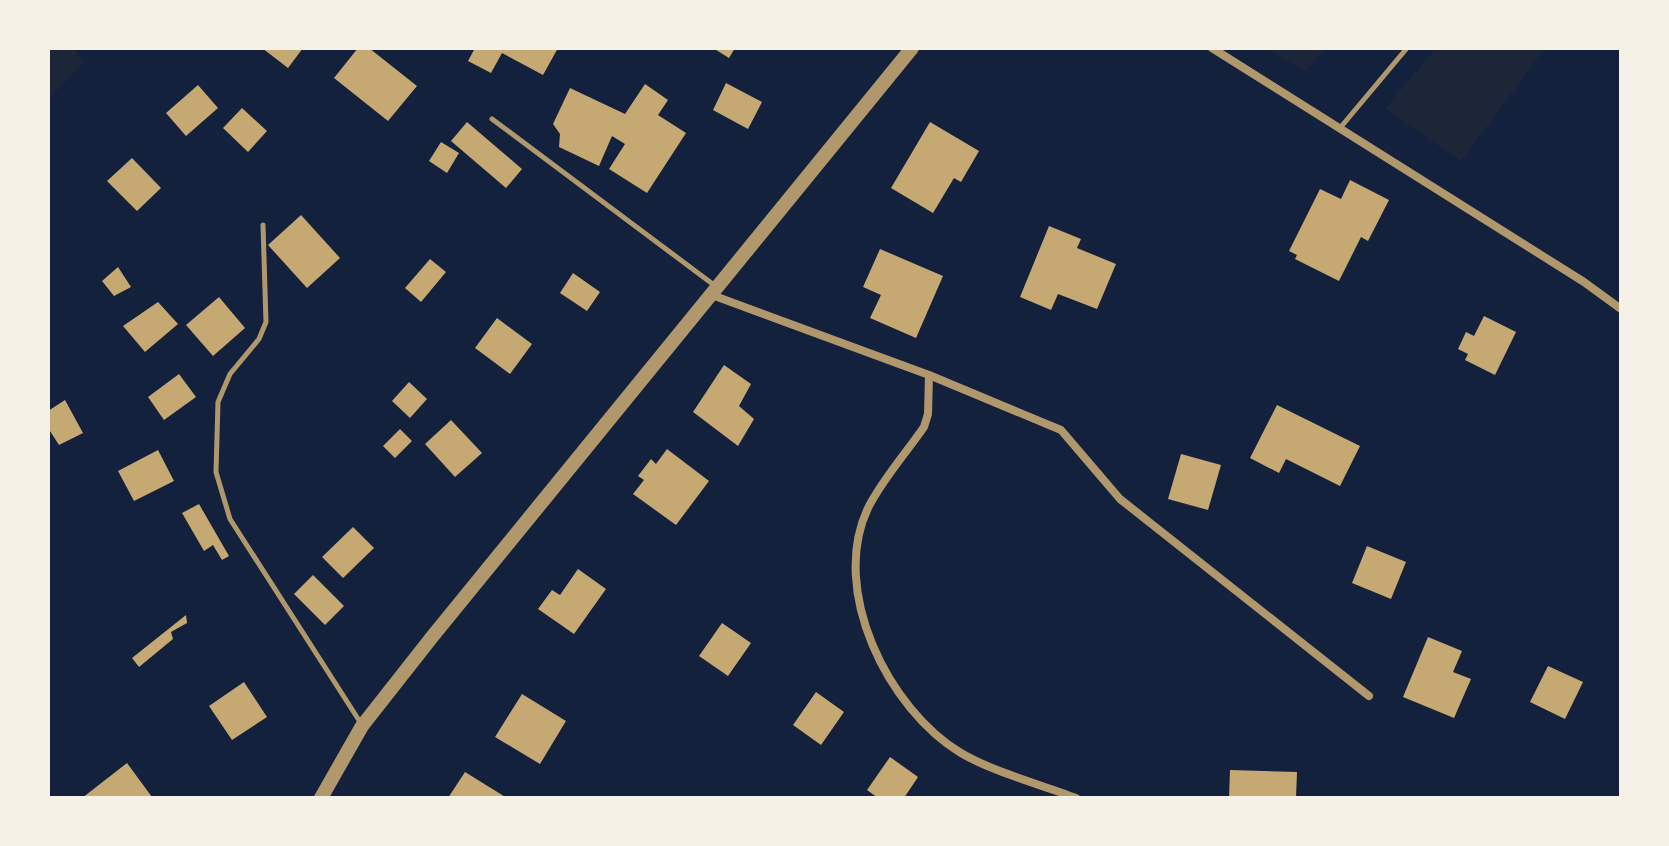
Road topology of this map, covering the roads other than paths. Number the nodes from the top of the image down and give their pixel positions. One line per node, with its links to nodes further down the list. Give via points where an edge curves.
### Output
1 (912, 48): 7 (street)
2 (1212, 48): 5 (street)
3 (1407, 48): 5 (lane)
4 (492, 119): 7 (lane)
5 (1340, 128): 8 (street)
6 (263, 225): 11 (lane, via 266,322 230,374 218,402 216,472 230,519)
7 (715, 292): 9 (street); 11 (street)
8 (1621, 309)
9 (929, 375): 10 (street, via 1061,430 1120,499); 13 (street, via 924,427 868,508 858,543 856,588 867,633 893,687 961,753)
10 (1369, 696)
11 (362, 726): 12 (street)
12 (321, 798)
13 (1076, 798)

